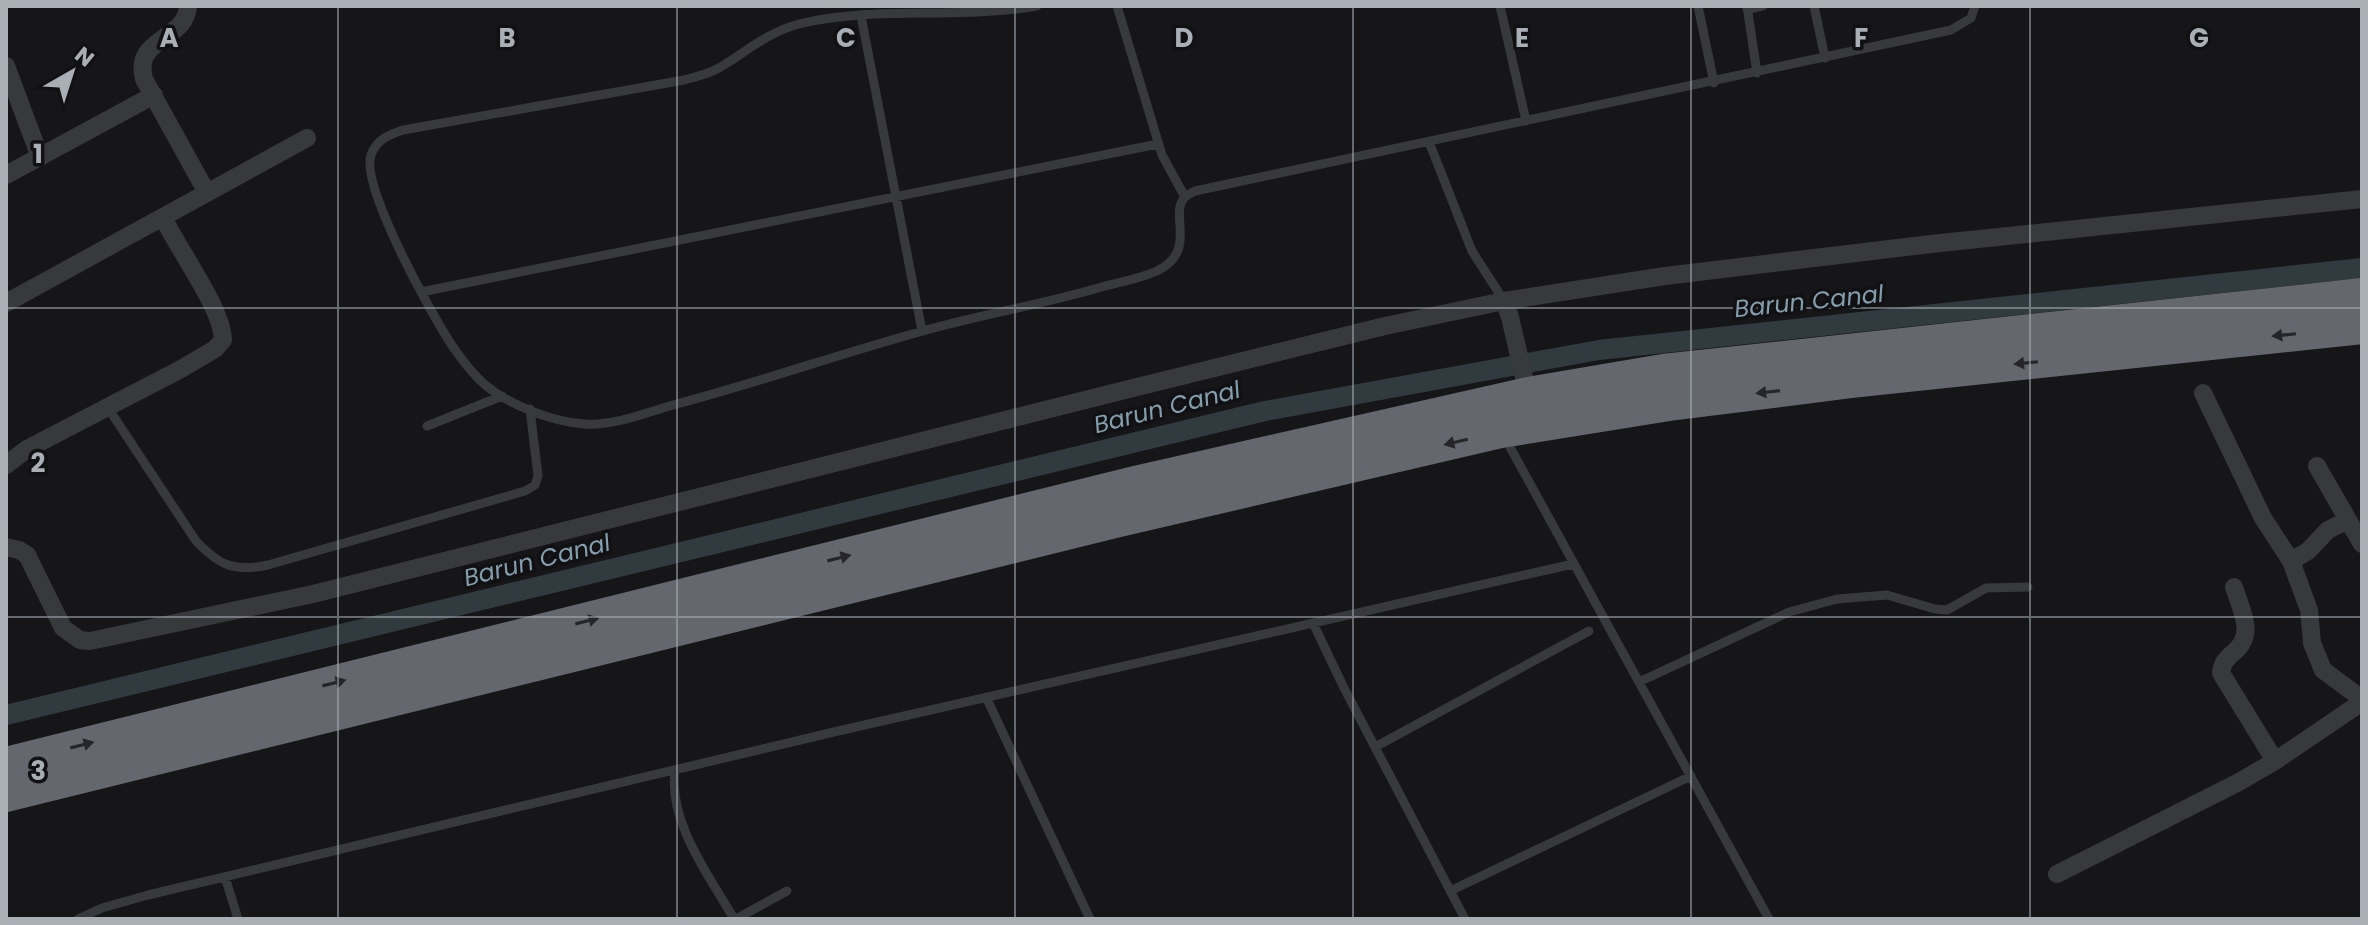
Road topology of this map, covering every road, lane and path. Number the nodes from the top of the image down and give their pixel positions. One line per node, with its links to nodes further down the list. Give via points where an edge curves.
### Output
1 (188, 6): 15 (street, via 184,21 144,55 144,79)
2 (1037, 6): 10 (lane)
3 (1117, 6): 19 (lane)
4 (1500, 6): 16 (lane)
5 (1698, 6): 14 (lane)
6 (1763, 6): 9 (lane)
7 (1814, 6): 11 (lane)
8 (1975, 6): 11 (lane, via 1971,18 1951,30)
9 (1747, 8): 13 (lane)
10 (861, 16): 24 (lane); 27 (lane, via 786,28 718,68 684,80 384,136 371,156 370,170 388,225)
11 (1825, 58): 13 (lane)
12 (6, 66): 20 (street)
13 (1757, 73): 14 (lane)
14 (1714, 83): 16 (lane)
15 (154, 95): 20 (street); 22 (street)
16 (1526, 121): 18 (lane)
17 (307, 138): 22 (street)
18 (1429, 142): 23 (lane); 30 (lane, via 1472,251)
19 (1158, 144): 23 (lane); 24 (lane)
20 (40, 157): 21 (street)
21 (6, 175)
22 (207, 193): 26 (street)
23 (1185, 197): 32 (lane, via 1178,252 1156,271)
24 (896, 198): 27 (lane); 32 (lane)
25 (2362, 199): 30 (street, via 1665,276)
26 (163, 217): 29 (street); 36 (street, via 214,311 223,340)
27 (421, 292): 35 (lane, via 454,348)
28 (2362, 295): 33 (highway)
29 (6, 303)
30 (1507, 309): 33 (street); 43 (street, via 1385,326 313,594 99,639 80,640 63,628 27,555)
31 (2362, 327): 39 (highway, one-way to 39, via 1852,381)
32 (922, 331): 37 (lane, via 616,421 586,424)
33 (1525, 385): 56 (highway, one-way to 33)
34 (2203, 393): 45 (street, via 2258,508)
35 (502, 396): 37 (lane); 38 (lane)
36 (108, 408): 37 (lane, via 196,541 234,568 268,565 525,491 538,476); 40 (street)
37 (530, 409)
38 (427, 426)
39 (1501, 431): 46 (lane); 59 (highway, one-way to 59)
40 (6, 465)
41 (2317, 466): 42 (street)
42 (2348, 520): 44 (street); 45 (street)
43 (7, 542)
44 (2362, 544)
45 (2291, 561): 53 (street, via 2323,670)
46 (1573, 564): 49 (lane); 51 (lane)
47 (2028, 587): 51 (lane, via 1986,588 1947,610 1887,595 1812,605)
48 (2234, 587): 55 (street, via 2247,634 2221,673)
49 (1313, 623): 52 (lane); 54 (lane)
50 (1589, 631): 54 (lane)
51 (1639, 682): 58 (lane)
52 (986, 697): 57 (lane); 67 (lane)
53 (2362, 700): 55 (street)
54 (1375, 747): 63 (lane)
55 (2275, 761): 60 (street)
56 (6, 764)
57 (675, 770): 61 (lane); 66 (lane, via 672,789 685,828)
58 (1691, 776): 63 (lane); 69 (lane)
59 (6, 795)
60 (2057, 874)
61 (225, 877): 64 (lane, via 121,902); 65 (lane)
62 (787, 891): 66 (lane)
63 (1450, 891): 68 (lane)
64 (78, 919)
65 (238, 919)
66 (735, 919)
67 (1090, 919)
68 (1465, 919)
69 (1769, 919)

